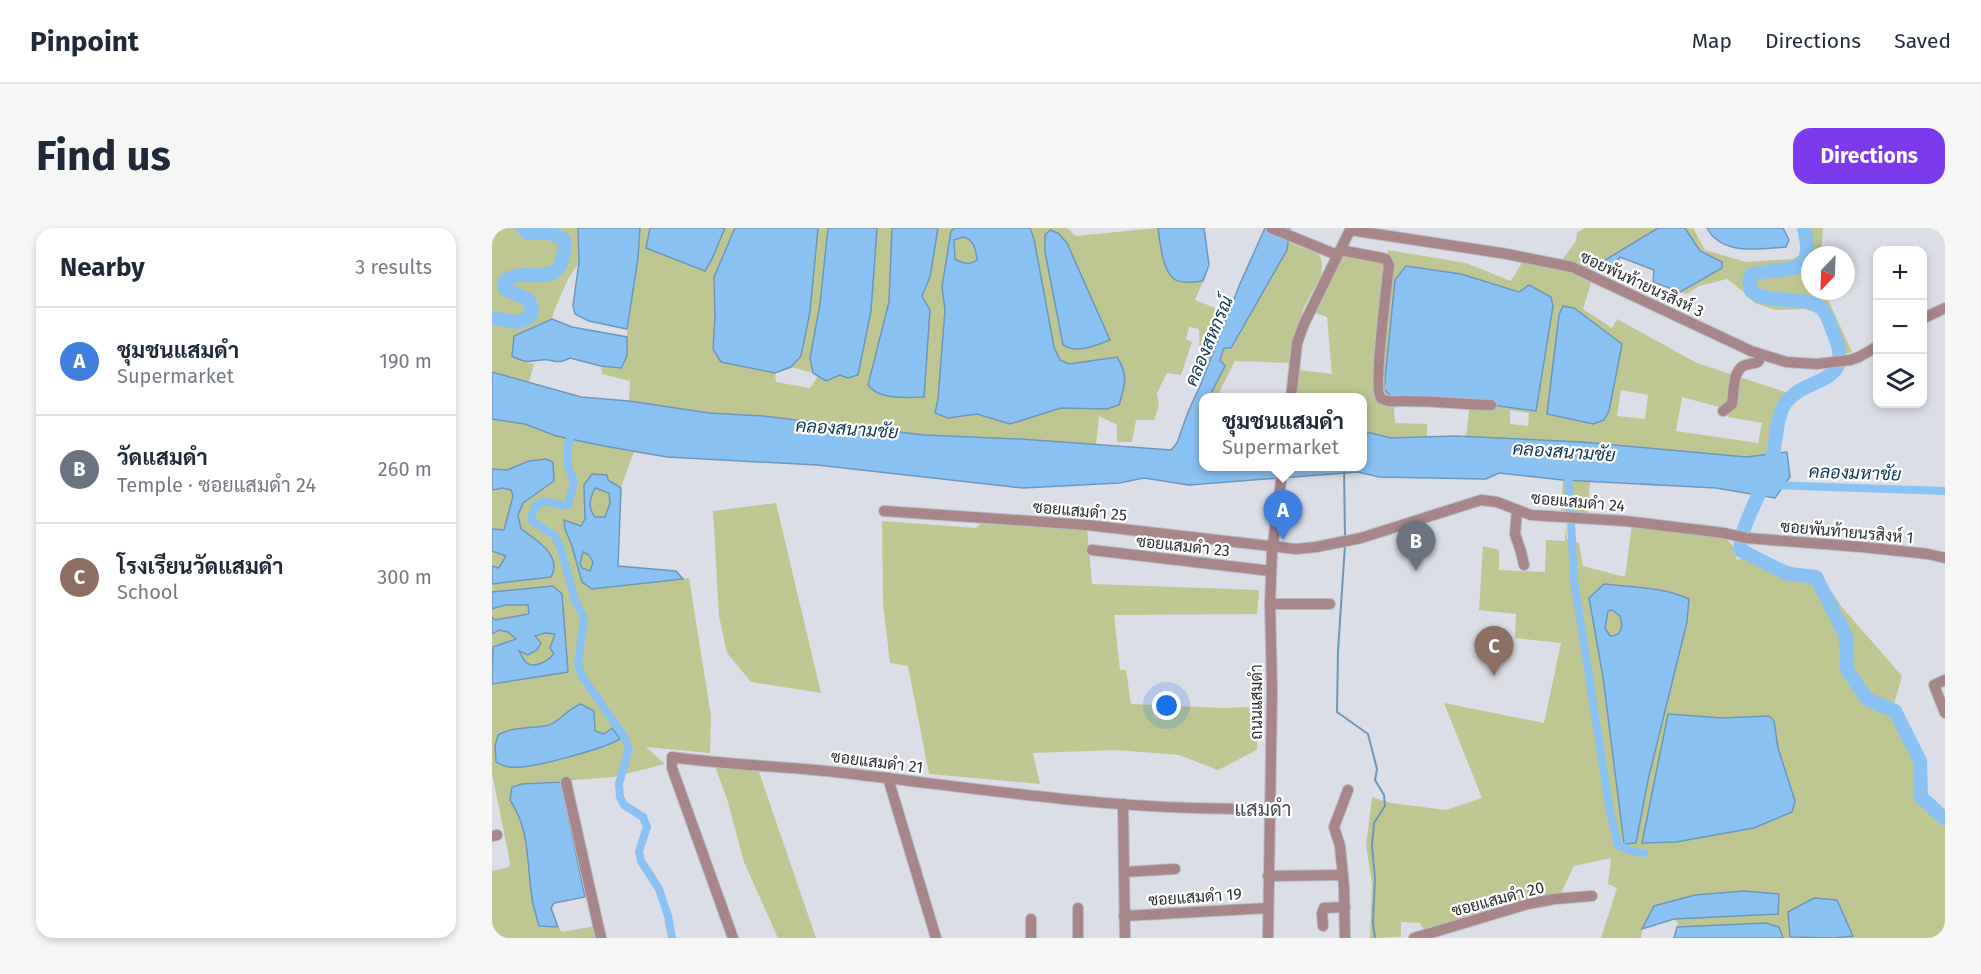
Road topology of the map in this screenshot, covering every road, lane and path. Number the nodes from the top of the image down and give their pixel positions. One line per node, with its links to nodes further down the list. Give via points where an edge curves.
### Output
1 (1272, 228): 3 (street)
2 (1351, 229): 3 (street); 7 (street, ซอยพันท้ายนรสิงห์ 3, via 1572,267)
3 (1338, 253): 8 (street, via 1298,340); 9 (street, via 1382,258 1389,266 1378,368 1377,393 1382,398 1389,402)
4 (1945, 308): 5 (street)
5 (1927, 317)
6 (1873, 349): 7 (street, ซอยพันท้ายนรสิงห์ 3, via 1859,357 1831,363 1805,364)
7 (1761, 355): 10 (street, via 1758,362 1738,371 1732,404)
8 (1292, 393)
9 (1491, 405)
10 (1723, 411)
11 (1282, 471): 15 (street, ถนนแสมดำ)
12 (1517, 510): 14 (street, ซอยแสมดำ 24, via 1530,515 1625,521); 15 (street, ซอยแสมดำ 24, via 1480,500 1361,538 1316,548); 18 (street, via 1515,534)
13 (884, 511): 15 (street, ซอยแสมดำ 25, via 1087,525)
14 (1746, 538): 17 (street, ซอยพันท้ายนรสิงห์ 1)
15 (1272, 548): 19 (street, ถนนแสมดำ)
16 (1092, 550): 19 (street, ซอยแสมดำ 23)
17 (1945, 558)
18 (1524, 566)
19 (1271, 571): 20 (street, ถนนแสมดำ)
20 (1270, 604): 21 (street); 28 (street, ถนนแสมดำ)
21 (1330, 604)
22 (1945, 680): 23 (street, via 1934,684)
23 (1945, 712)
24 (888, 778): 27 (street, ซอยแสมดำ 21); 42 (street, ซอยแสมดำ 21, via 672,757 672,768); 43 (street)
25 (566, 782): 41 (street)
26 (1348, 790): 31 (street, via 1334,827)
27 (1123, 804): 28 (street, ซอยแสมดำ 21, via 1218,810); 30 (street)
28 (1269, 808): 32 (street, ถนนแสมดำ)
29 (1175, 869): 30 (street)
30 (1124, 872): 37 (street)
31 (1343, 875): 32 (street); 34 (street)
32 (1268, 876): 36 (street, ถนนแสมดำ)
33 (1592, 896): 40 (street, ซอยแสมดำ 20, via 1528,904)
34 (1345, 907): 39 (street, via 1324,908); 48 (street)
35 (1078, 908): 45 (street)
36 (1268, 908): 37 (street, ซอยแสมดำ 19); 47 (street, ถนนแสมดำ)
37 (1124, 916): 46 (street)
38 (1030, 919): 44 (street)
39 (1323, 926)
40 (1456, 932): 49 (street, ซอยแสมดำ 20)
41 (601, 938)
42 (732, 938)
43 (936, 938)
44 (1031, 938)
45 (1078, 938)
46 (1125, 938)
47 (1268, 938)
48 (1345, 938)
49 (1414, 938)

